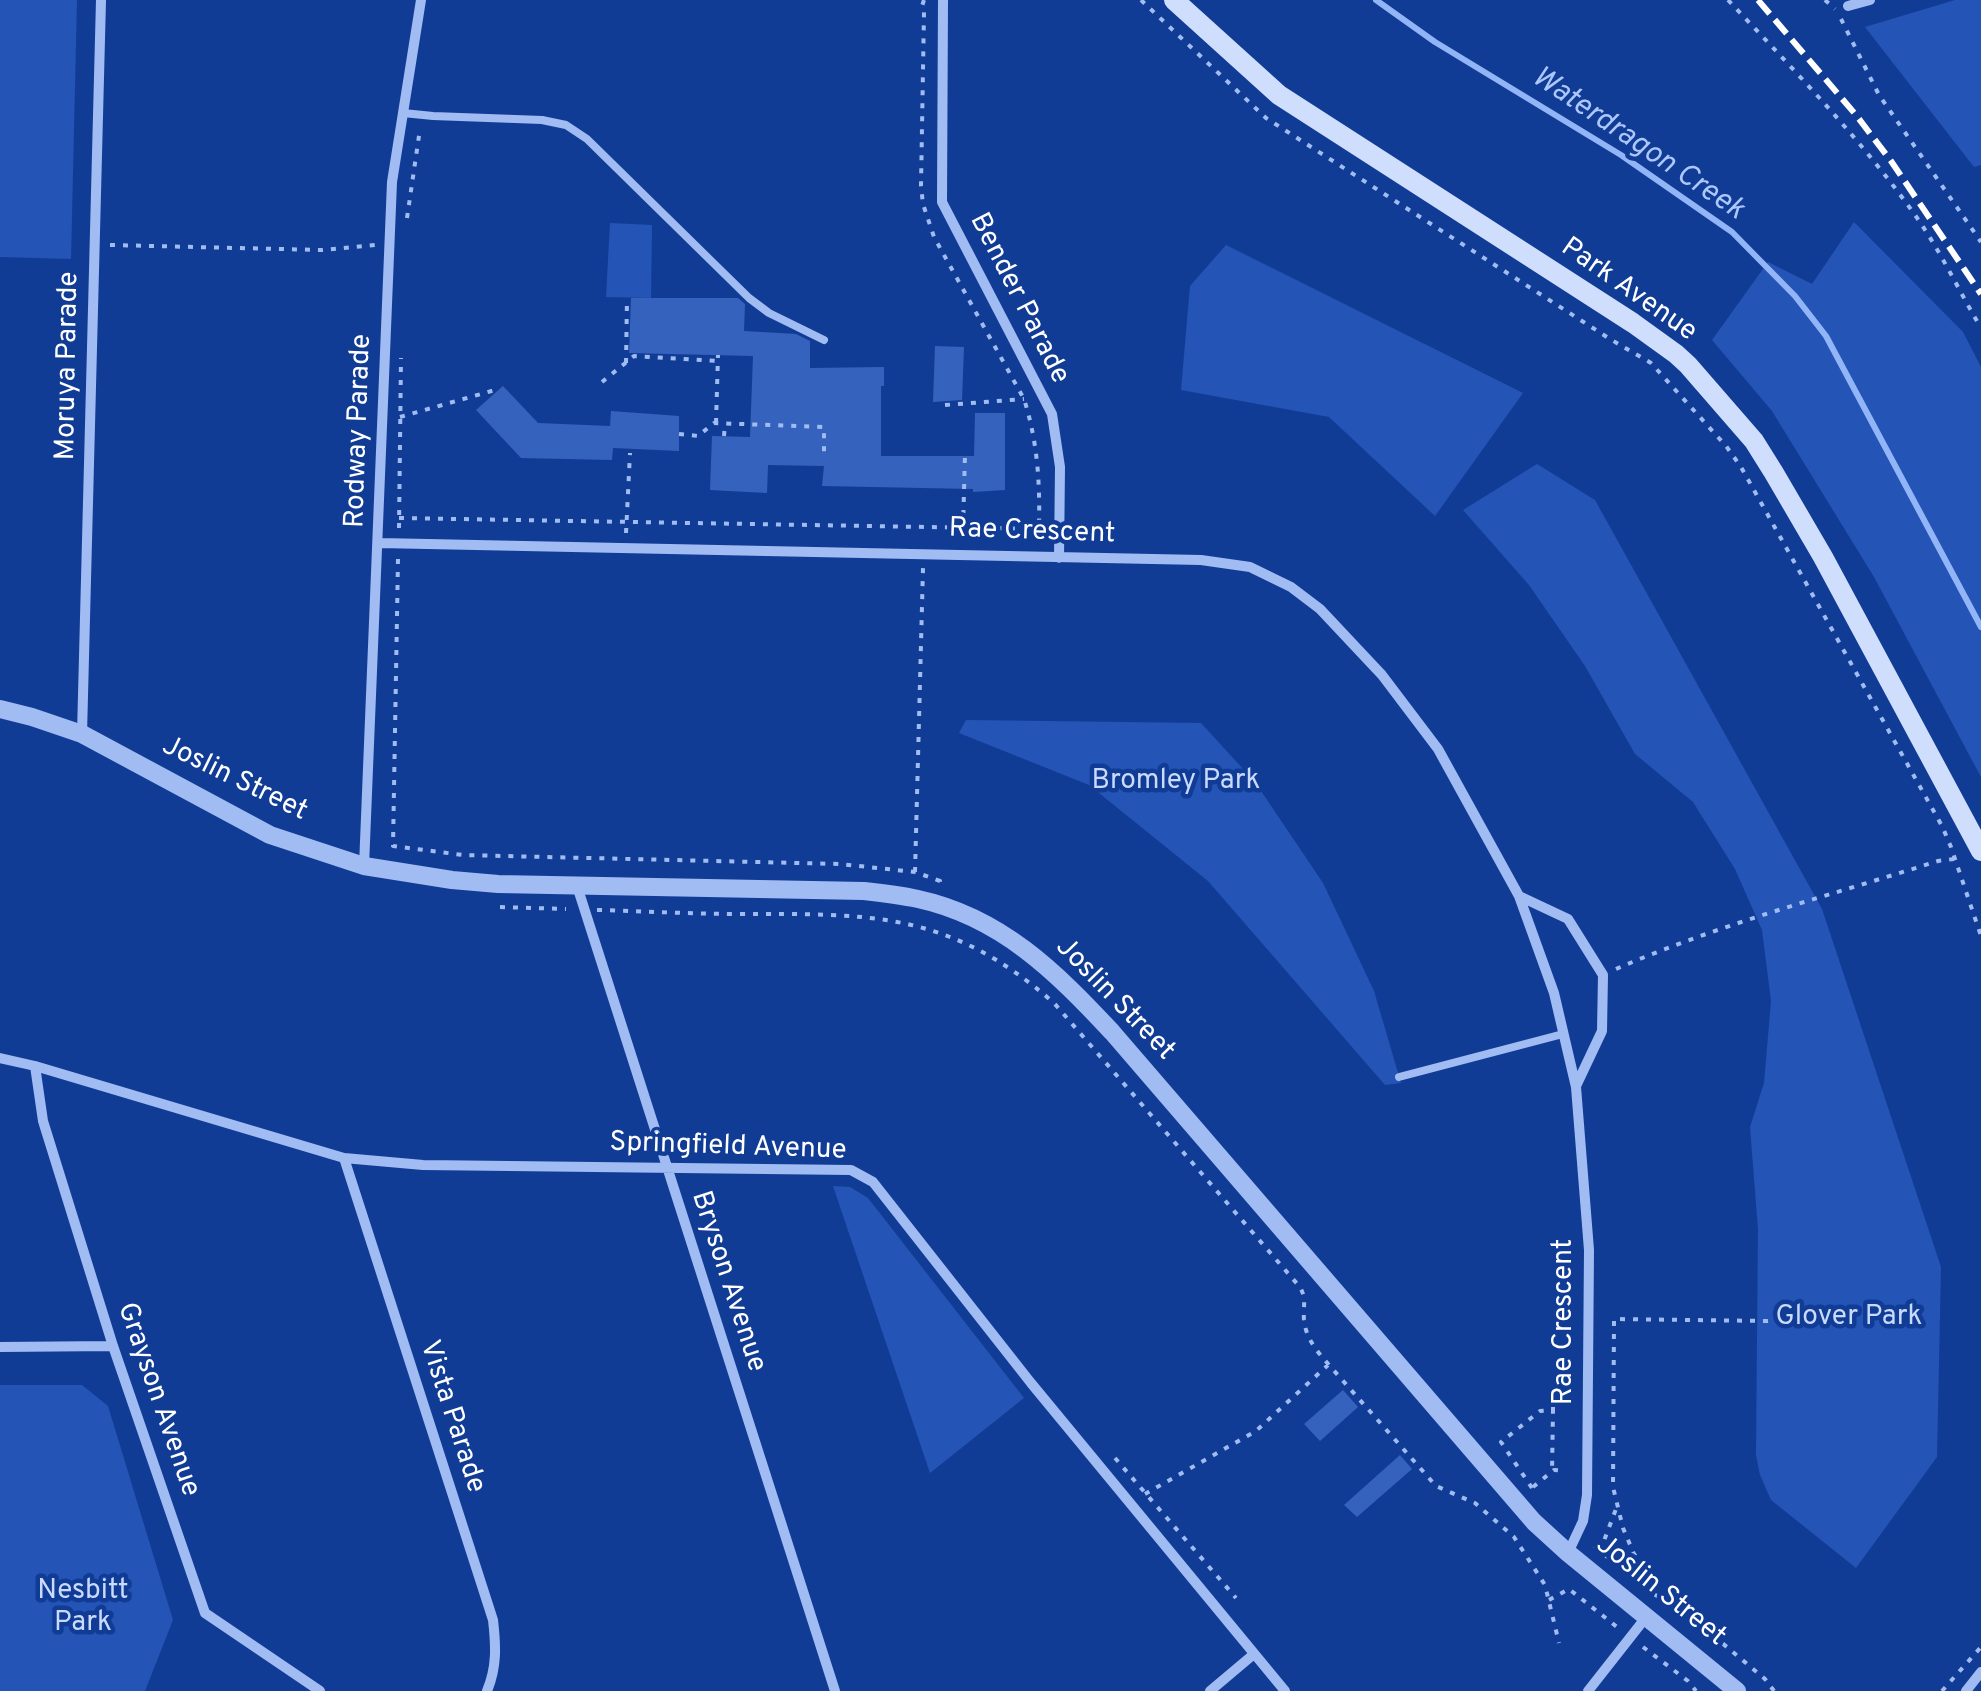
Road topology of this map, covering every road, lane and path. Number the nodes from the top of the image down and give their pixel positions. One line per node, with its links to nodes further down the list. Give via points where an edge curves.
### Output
1 (101, 0): 15 (street, Moruya Parade)
2 (421, 0): 10 (street, Rodway Parade)
3 (943, 0): 41 (street, Bender Parade, via 942,202 1052,414 1060,467)
4 (1141, 0): 46 (path, via 1266,118 1652,362 1741,467)
5 (1174, 0): 45 (main road, Park Avenue, via 1278,95 1688,365 1774,474)
6 (1728, 0): 17 (path, via 1917,218)
7 (1870, 0): 8 (street)
8 (1848, 6)
9 (1836, 10): 13 (path, via 1879,95)
10 (403, 113): 11 (lane); 14 (street, Rodway Parade)
11 (422, 115): 12 (path); 18 (lane, via 566,125 750,298)
12 (406, 223)
13 (1981, 242)
14 (390, 244): 15 (path, via 322,250); 39 (street, Rodway Parade)
15 (94, 245): 44 (street, Moruya Parade)
16 (627, 298): 20 (path)
17 (1981, 328)
18 (824, 340)
19 (401, 352): 25 (path)
20 (626, 363): 21 (path); 26 (path, via 634,356 718,358)
21 (602, 382)
22 (495, 390): 25 (path)
23 (1024, 400): 24 (path)
24 (945, 406)
25 (400, 417): 33 (path)
26 (716, 423): 27 (path); 28 (path, via 698,436)
27 (725, 424): 29 (path); 32 (path, via 824,427)
28 (679, 434)
29 (724, 436)
30 (630, 453): 34 (path)
31 (965, 454): 36 (path)
32 (824, 456)
33 (399, 518): 34 (path); 35 (path)
34 (627, 522): 36 (path); 38 (path)
35 (399, 528)
36 (963, 528): 37 (path)
37 (1047, 529)
38 (625, 534)
39 (379, 543): 40 (street, Rae Crescent); 47 (street, Rodway Parade)
40 (924, 553): 41 (street, Rae Crescent); 48 (path)
41 (1060, 558): 51 (street, Rae Crescent, via 1250,567 1306,598 1382,675 1438,749)
42 (398, 559): 48 (path, via 393,846 462,855 840,864)
43 (0, 709): 44 (street, Joslin Street)
44 (82, 734): 47 (street, Joslin Street, via 270,835)
45 (1981, 851)
46 (1955, 858): 55 (path); 56 (path)
47 (364, 866): 49 (street, Joslin Street, via 467,882)
48 (915, 872): 50 (path, via 940,881)
49 (577, 886): 63 (street, Bryson Avenue); 77 (street, Joslin Street, via 864,890 919,899 1014,940 1112,1032)
50 (938, 891)
51 (1520, 896): 56 (street, via 1568,919); 57 (street, Rae Crescent)
52 (500, 907): 53 (path)
53 (566, 909)
54 (597, 910): 67 (path, via 868,916 928,928 1020,974 1054,1003 1299,1286 1306,1334)
55 (1981, 936)
56 (1603, 975): 61 (street, Rae Crescent, via 1602,1031)
57 (1564, 1034): 60 (lane); 61 (street, Rae Crescent)
58 (0, 1058): 59 (street, Springfield Avenue)
59 (36, 1066): 62 (street, Springfield Avenue); 66 (street, Grayson Avenue, via 43,1121)
60 (1399, 1077)
61 (1576, 1087): 77 (street, Rae Crescent, via 1589,1250 1587,1494)
62 (344, 1158): 63 (street, Springfield Avenue); 89 (street, Vista Parade, via 493,1620 497,1649)
63 (666, 1168): 86 (street, Springfield Avenue, via 851,1170 873,1182); 90 (street, Bryson Avenue)
64 (1912, 1307): 74 (path, via 1767,1320 1614,1320)
65 (0, 1346): 66 (street)
66 (114, 1346): 88 (street, Grayson Avenue, via 205,1613)
67 (1329, 1365): 73 (path, via 1256,1431); 76 (path, via 1436,1486)
68 (1552, 1388): 69 (path)
69 (1552, 1410): 72 (path); 72 (path, via 1540,1411 1501,1442 1531,1489)
70 (1115, 1458): 73 (path)
71 (1566, 1471): 72 (path)
72 (1552, 1472)
73 (1145, 1494): 78 (path)
74 (1617, 1508): 80 (path, via 1634,1554); 80 (path, via 1596,1548)
75 (1505, 1510): 76 (path)
76 (1494, 1519): 79 (path, via 1536,1568)
77 (1568, 1554): 81 (street, Joslin Street)
78 (1236, 1598)
79 (1549, 1600): 82 (path, via 1569,1589); 83 (path)
80 (1669, 1601): 96 (path)
81 (1646, 1616): 93 (street); 95 (street, Joslin Street)
82 (1617, 1628)
83 (1559, 1643)
84 (1981, 1647): 97 (path)
85 (1643, 1648): 94 (path)
86 (1254, 1654): 91 (street); 92 (street, Springfield Avenue)
87 (1981, 1672): 98 (street)
88 (320, 1691)
89 (487, 1691)
90 (836, 1691)
91 (1210, 1691)
92 (1285, 1691)
93 (1588, 1691)
94 (1696, 1691)
95 (1738, 1691)
96 (1774, 1691)
97 (1942, 1691)
98 (1966, 1691)

